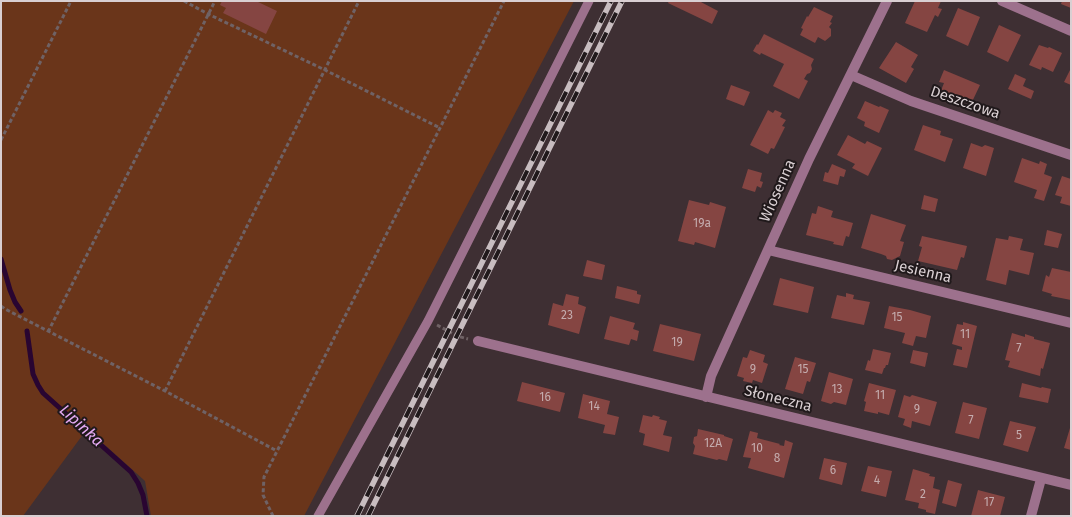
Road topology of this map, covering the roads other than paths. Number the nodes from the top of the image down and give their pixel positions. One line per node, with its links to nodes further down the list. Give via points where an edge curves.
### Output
1 (589, 1): 13 (lane, via 428,320)
2 (887, 1): 5 (street, Wiosenna)
3 (1002, 1): 4 (street)
4 (1071, 31)
5 (851, 75): 6 (street, Deszczowa, via 911,101); 7 (street, Wiosenna)
6 (1071, 155)
7 (768, 250): 8 (street, Jesienna); 10 (street, Wiosenna, via 712,376)
8 (1071, 323)
9 (478, 341): 10 (street, Słoneczna)
10 (706, 397): 11 (street, Słoneczna)
11 (1041, 479): 12 (street, Słoneczna); 14 (street)
12 (1071, 485)
13 (318, 516)
14 (1031, 516)

